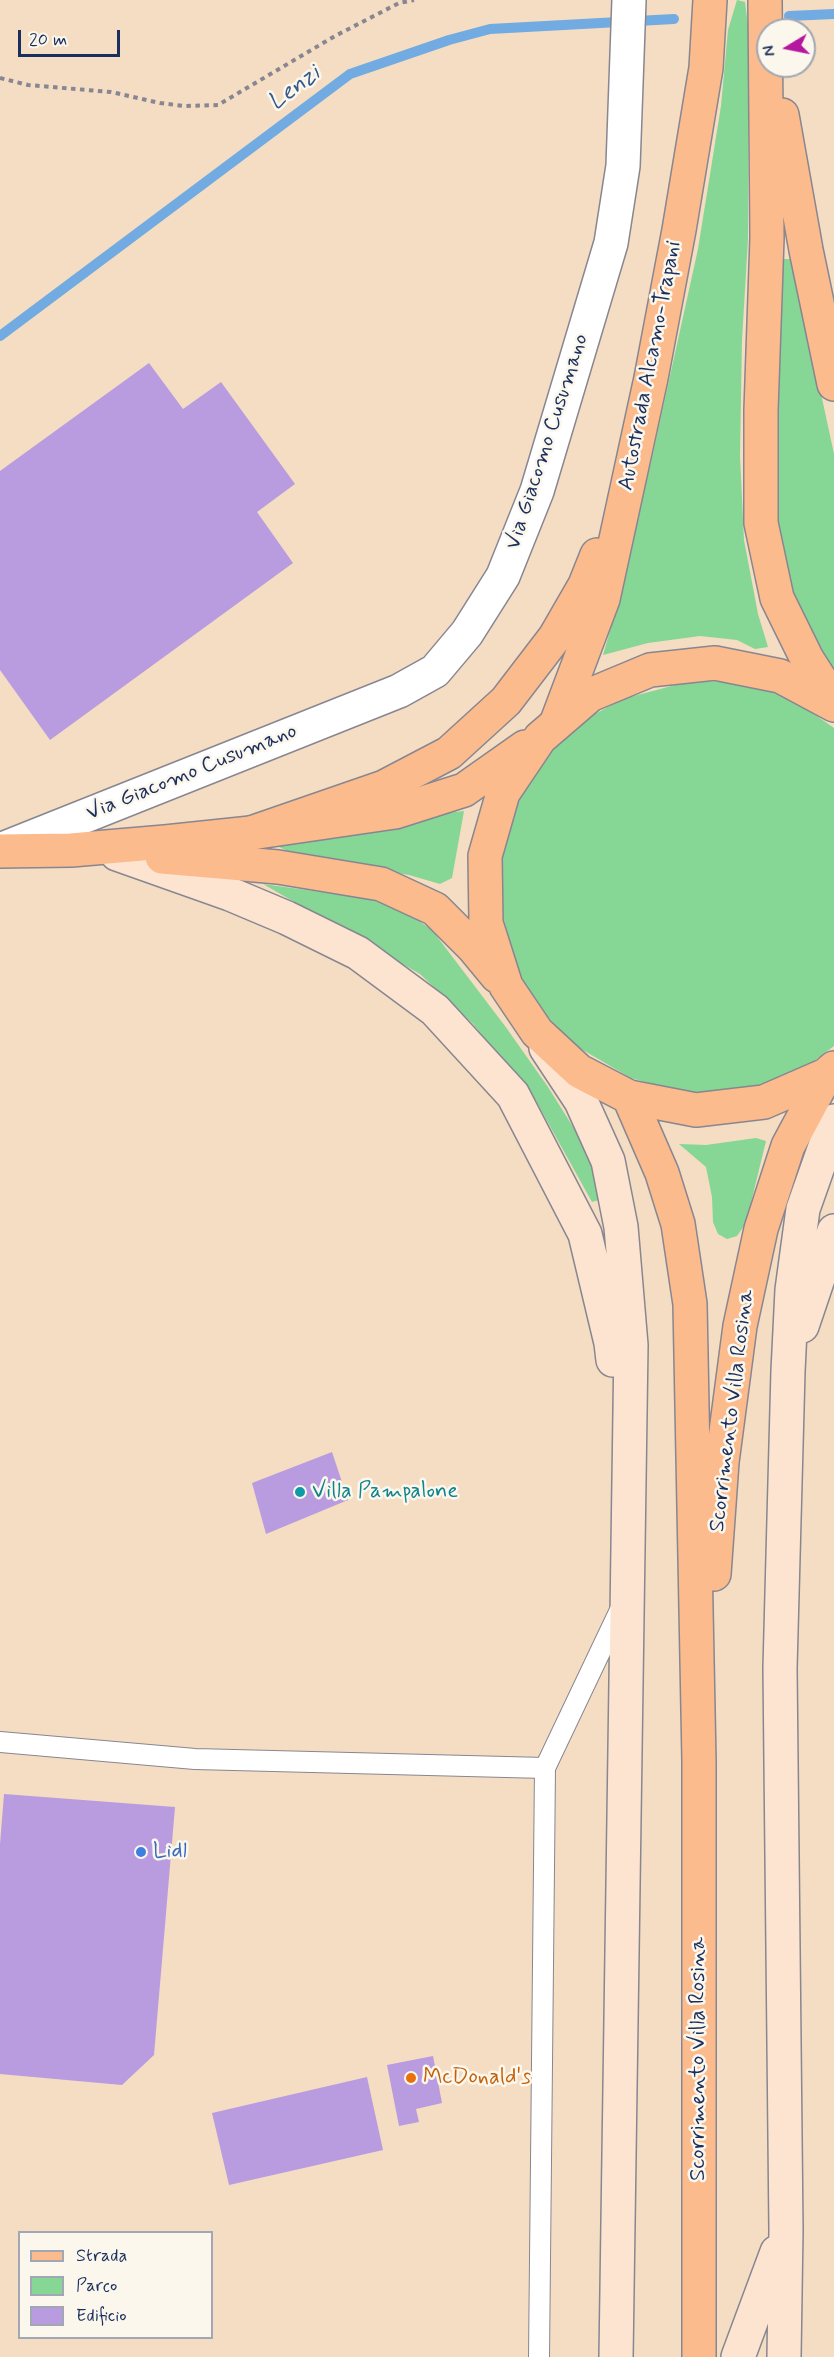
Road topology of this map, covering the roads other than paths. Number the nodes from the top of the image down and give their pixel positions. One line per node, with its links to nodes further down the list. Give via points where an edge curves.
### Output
1 (629, 0): 10 (street, Via Giacomo Cusumano, via 623,166 611,243 537,491 503,576 467,633 435,671 399,690)
2 (710, 0): 5 (main road, Autostrada Alcamo-Trapani, via 706,68)
3 (766, 78): 7 (main road, via 761,523 777,598)
4 (775, 78): 6 (main road)
5 (651, 378): 8 (main road, Autostrada Alcamo-Trapani, via 603,599); 9 (main road, via 606,533 585,585 555,637 506,701 449,753 384,787)
6 (834, 384)
7 (834, 703): 8 (main road, via 780,676 715,663 650,670 590,696)
8 (548, 731): 9 (main road, via 464,790 395,812); 13 (main road, via 503,793 485,856 486,923)
9 (251, 833): 11 (main road)
10 (0, 850): 11 (main road)
11 (71, 850): 12 (main road)
12 (117, 854): 13 (main road, via 278,867 381,884 435,909); 20 (street, via 230,894 358,954 435,1010 513,1095 585,1234 611,1343)
13 (506, 986): 14 (main road)
14 (537, 1032): 16 (main road, via 579,1071); 20 (street, via 581,1101 608,1161 621,1227 631,1345)
15 (830, 1072): 16 (main road, via 764,1102 696,1110); 23 (main road, Scorrimento Villa Rosina, via 788,1146 761,1228 740,1326 722,1462)
16 (629, 1097): 23 (main road, Scorrimento Villa Rosina, via 662,1173 678,1224 690,1304)
17 (834, 1121): 19 (street, via 804,1209 792,1290)
18 (834, 1231): 19 (street)
19 (788, 1371): 25 (street, via 780,1668)
20 (628, 1514): 21 (street)
21 (626, 1597): 24 (lane); 27 (street)
22 (0, 1742): 24 (lane, via 195,1759)
23 (699, 1761): 28 (main road, Scorrimento Villa Rosina)
24 (545, 1768): 26 (lane)
25 (786, 2230): 29 (street); 30 (street)
26 (539, 2357)
27 (616, 2357)
28 (699, 2357)
29 (738, 2357)
30 (784, 2357)

